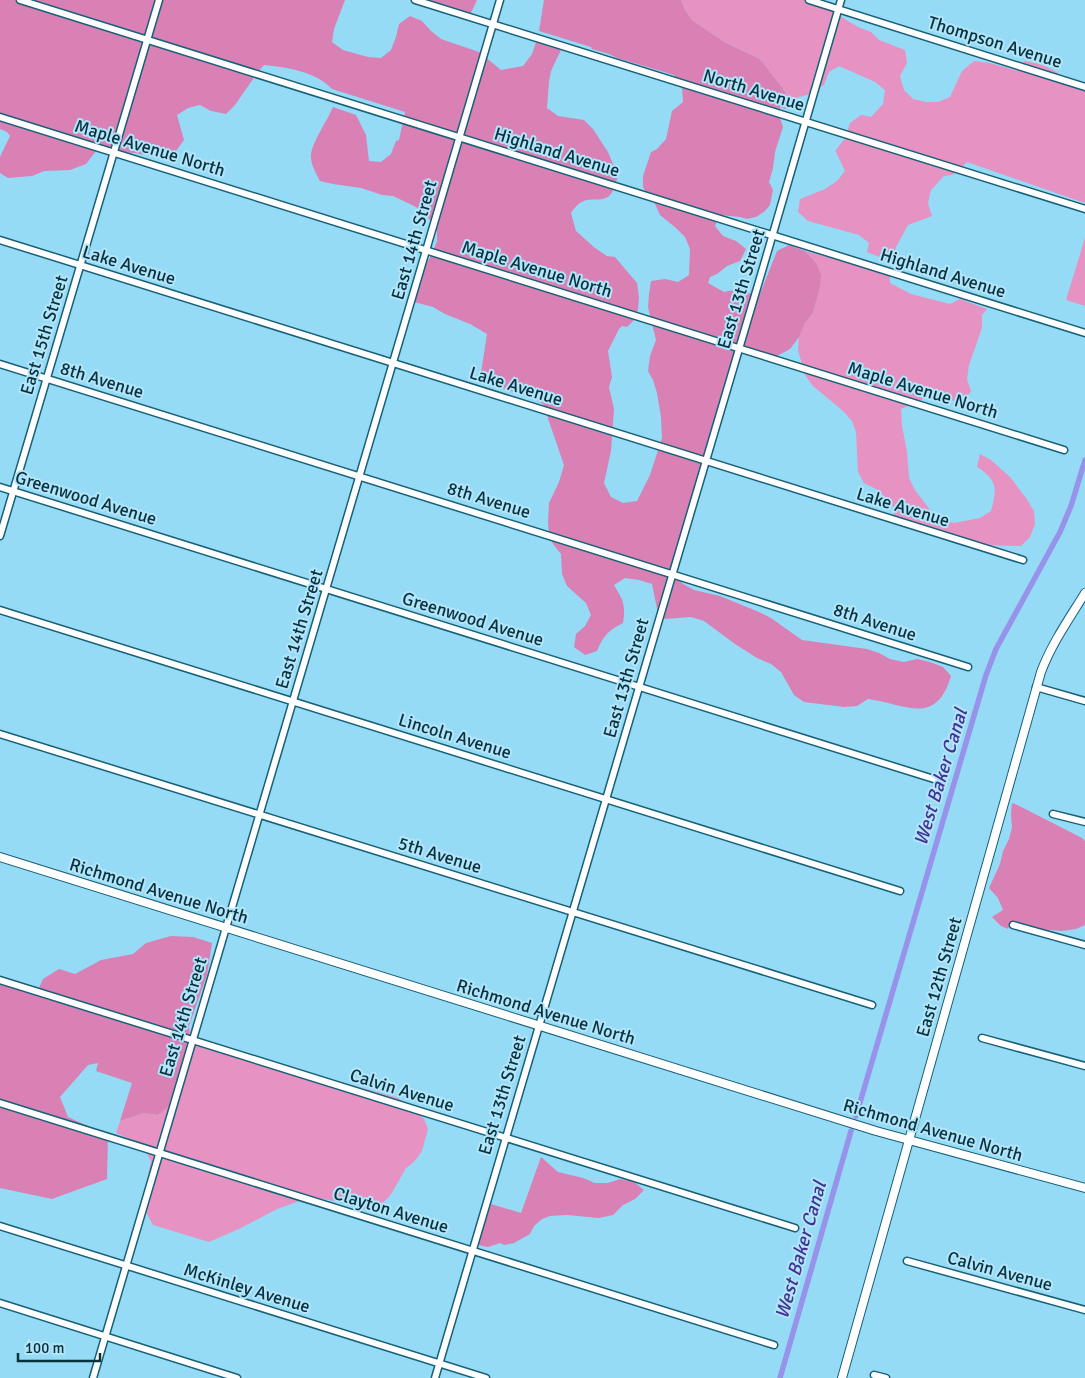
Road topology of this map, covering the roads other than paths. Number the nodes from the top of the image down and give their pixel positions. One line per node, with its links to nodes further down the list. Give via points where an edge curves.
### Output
1 (20, 0): 9 (street, Highland Avenue)
2 (159, 0): 9 (street, East 15th Street)
3 (415, 0): 8 (street, North Avenue)
4 (500, 0): 8 (street, East 14th Street)
5 (809, 0): 7 (street, Thompson Avenue)
6 (841, 0): 7 (street, East 13th Street)
7 (838, 9): 10 (street, Thompson Avenue); 12 (street, East 13th Street)
8 (493, 24): 12 (street, North Avenue); 13 (street, East 14th Street)
9 (147, 40): 13 (street, Highland Avenue); 14 (street, East 15th Street)
10 (1085, 86)
11 (0, 117): 14 (street, Maple Avenue North)
12 (806, 122): 15 (street, North Avenue); 16 (street, East 13th Street)
13 (460, 138): 16 (street, Highland Avenue); 18 (street, East 14th Street)
14 (114, 152): 18 (street, Maple Avenue North); 19 (street, East 15th Street)
15 (1085, 210)
16 (773, 235): 20 (street, Highland Avenue); 21 (street, East 13th Street)
17 (0, 240): 19 (street, Lake Avenue)
18 (427, 250): 21 (street, Maple Avenue North); 22 (street, East 14th Street)
19 (80, 265): 22 (street, Lake Avenue); 24 (street, East 15th Street)
20 (1085, 333)
21 (739, 348): 25 (street, Maple Avenue North); 26 (street, East 13th Street)
22 (393, 363): 26 (street, Lake Avenue); 27 (street, East 14th Street)
23 (0, 364): 24 (street, 8th Avenue)
24 (47, 378): 27 (street, 8th Avenue); 29 (street, East 15th Street)
25 (1064, 450)
26 (706, 461): 31 (street, Lake Avenue); 32 (street, East 13th Street)
27 (360, 476): 32 (street, 8th Avenue); 33 (street, East 14th Street)
28 (0, 487): 29 (street, Greenwood Avenue)
29 (13, 491): 30 (street, East 15th Street); 33 (street, Greenwood Avenue)
30 (0, 536)
31 (1023, 560)
32 (672, 573): 36 (street, 8th Avenue); 37 (street, East 13th Street)
33 (326, 589): 37 (street, Greenwood Avenue); 40 (street, East 14th Street)
34 (1085, 593): 38 (street, East 12th Street, via 1051,646)
35 (0, 610): 40 (street, Lincoln Avenue)
36 (968, 667)
37 (639, 686): 42 (street, Greenwood Avenue); 43 (street, East 13th Street)
38 (1036, 687): 39 (street); 61 (street, East 12th Street)
39 (1085, 700)
40 (293, 702): 43 (street, Lincoln Avenue); 44 (street, East 14th Street)
41 (0, 734): 44 (street, 5th Avenue)
42 (937, 780)
43 (606, 799): 48 (street, Lincoln Avenue); 49 (street, East 13th Street)
44 (259, 814): 49 (street, 5th Avenue); 51 (street, East 14th Street)
45 (1053, 814): 46 (street)
46 (1085, 822)
47 (0, 856): 51 (street, Richmond Avenue North)
48 (900, 891)
49 (572, 912): 54 (street, 5th Avenue); 55 (street, East 13th Street)
50 (1013, 925): 52 (street)
51 (226, 928): 55 (street, Richmond Avenue North); 57 (street, East 14th Street)
52 (1085, 944)
53 (0, 980): 57 (street, Calvin Avenue)
54 (872, 1006)
55 (539, 1025): 60 (street, East 13th Street); 61 (street, Richmond Avenue North)
56 (982, 1038): 58 (street)
57 (192, 1040): 60 (street, Calvin Avenue); 62 (street, East 14th Street)
58 (1085, 1066)
59 (0, 1103): 62 (street, Clayton Avenue)
60 (505, 1138): 65 (street, Calvin Avenue); 66 (street, East 13th Street)
61 (909, 1141): 63 (street, Richmond Avenue North); 79 (street, East 12th Street)
62 (159, 1152): 66 (street, Clayton Avenue); 68 (street, East 14th Street)
63 (1085, 1188)
64 (0, 1226): 68 (street, McKinley Avenue)
65 (795, 1228)
66 (472, 1251): 72 (street, Clayton Avenue); 73 (street, East 13th Street)
67 (906, 1261): 70 (street, Calvin Avenue)
68 (126, 1266): 71 (street, East 14th Street); 73 (street, McKinley Avenue)
69 (0, 1304): 71 (street)
70 (1085, 1310)
71 (105, 1336): 75 (street, East 14th Street); 76 (street)
72 (774, 1345)
73 (439, 1363): 77 (street, East 13th Street); 78 (street, McKinley Avenue)
74 (874, 1375): 80 (street)
75 (93, 1378)
76 (237, 1378)
77 (435, 1378)
78 (486, 1378)
79 (842, 1378)
80 (886, 1378)

